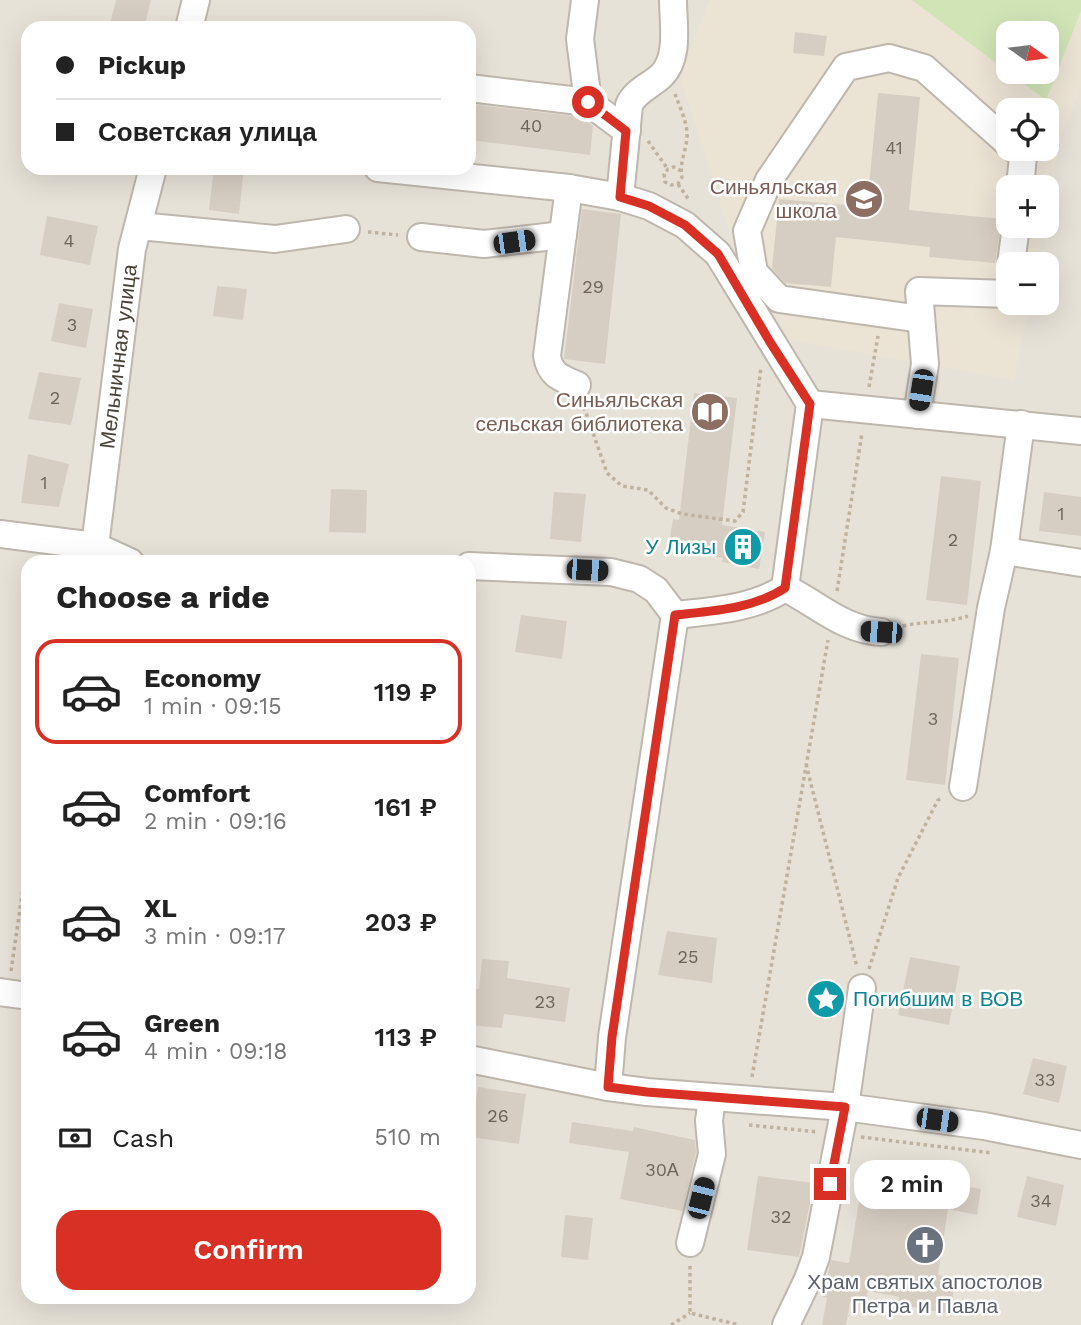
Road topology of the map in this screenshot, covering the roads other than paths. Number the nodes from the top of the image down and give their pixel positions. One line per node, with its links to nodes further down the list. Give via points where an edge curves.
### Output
1 (196, 0): 4 (street)
2 (585, 0): 6 (street, via 580,39)
3 (673, 0): 7 (street, via 671,61 664,74 633,97)
4 (191, 21)
5 (476, 89): 6 (street)
6 (588, 102): 7 (street)
7 (626, 131): 12 (street)
8 (996, 132): 18 (street, via 924,68 889,58 846,67 769,180 747,231 754,272 779,299)
9 (151, 175): 13 (street, Мельничная улица)
10 (448, 175): 11 (street)
11 (569, 187): 12 (street); 15 (street)
12 (620, 197): 20 (street, via 685,225 718,254)
13 (139, 226): 14 (street, via 275,239); 25 (street, Мельничная улица, via 132,249)
14 (346, 229)
15 (563, 236): 16 (street, via 484,244); 19 (street, via 547,356 556,376)
16 (421, 237)
17 (996, 294): 18 (street, via 919,291)
18 (921, 319): 21 (street, via 925,365)
19 (577, 385)
20 (810, 404): 21 (street); 30 (street)
21 (917, 415): 22 (street)
22 (1021, 424): 23 (street); 26 (street)
23 (1081, 431)
24 (0, 534): 25 (street)
25 (95, 546): 27 (street)
26 (1004, 551): 28 (street); 33 (street)
27 (115, 555)
28 (1081, 563)
29 (476, 566): 31 (street, via 611,572 639,579 656,590)
30 (785, 588): 31 (street, via 725,610); 32 (street, via 850,627)
31 (675, 615): 36 (street)
32 (881, 632)
33 (964, 787)
34 (862, 988): 38 (street)
35 (476, 1060): 36 (street)
36 (608, 1087): 37 (street)
37 (712, 1097): 38 (street); 40 (street, via 712,1154)
38 (845, 1107): 39 (street); 41 (street)
39 (1081, 1145)
40 (690, 1243)
41 (808, 1279): 42 (street); 43 (street)
42 (786, 1325)
43 (802, 1325)

